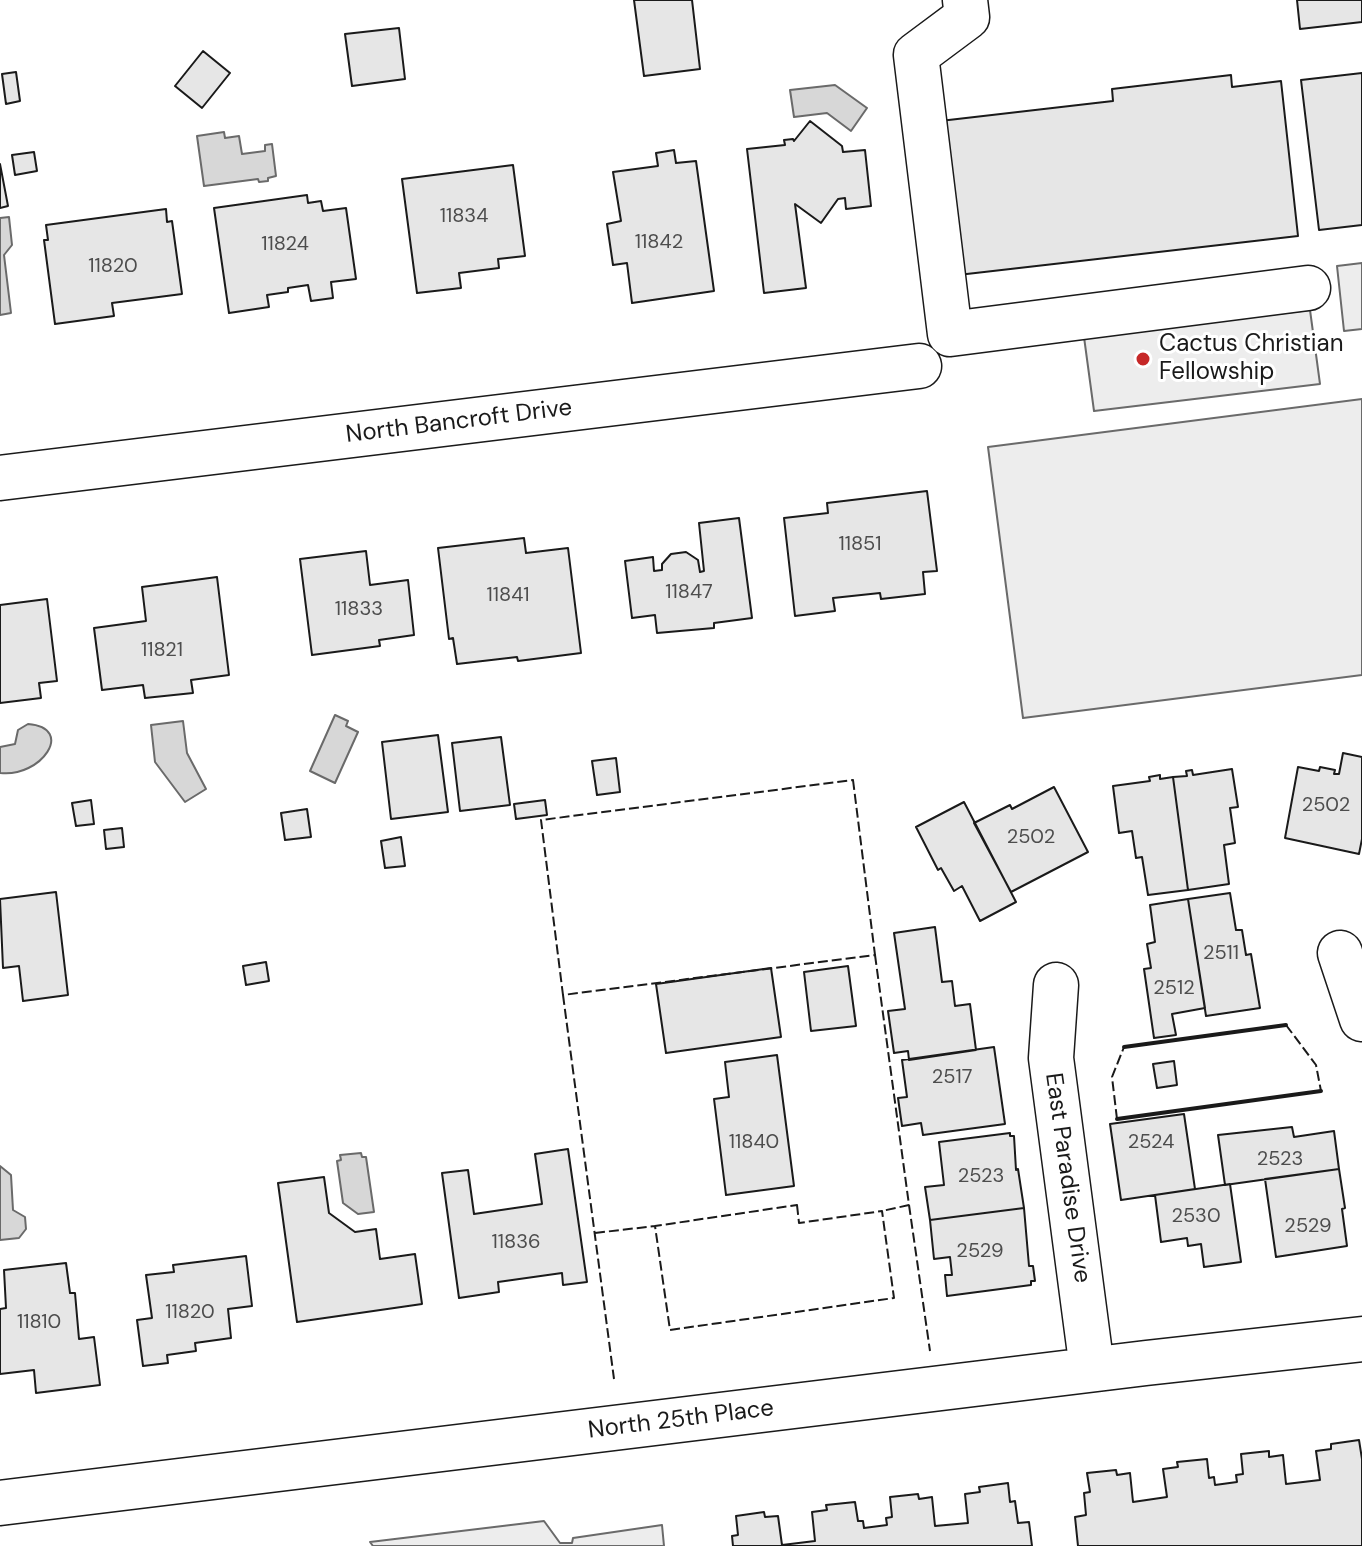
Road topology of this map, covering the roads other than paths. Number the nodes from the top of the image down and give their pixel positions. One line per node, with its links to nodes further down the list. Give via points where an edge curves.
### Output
1 (965, 0): 2 (street, via 967,17 916,55 950,334)
2 (1308, 288)
3 (919, 366): 4 (street, North Bancroft Drive)
4 (0, 478)
5 (1340, 953): 7 (street)
6 (1056, 985): 9 (street, East Paradise Drive, via 1051,1058)
7 (1362, 1019)
8 (1362, 1339): 9 (street, North 25th Place)
9 (1092, 1369): 10 (street, North 25th Place)
10 (0, 1503)

